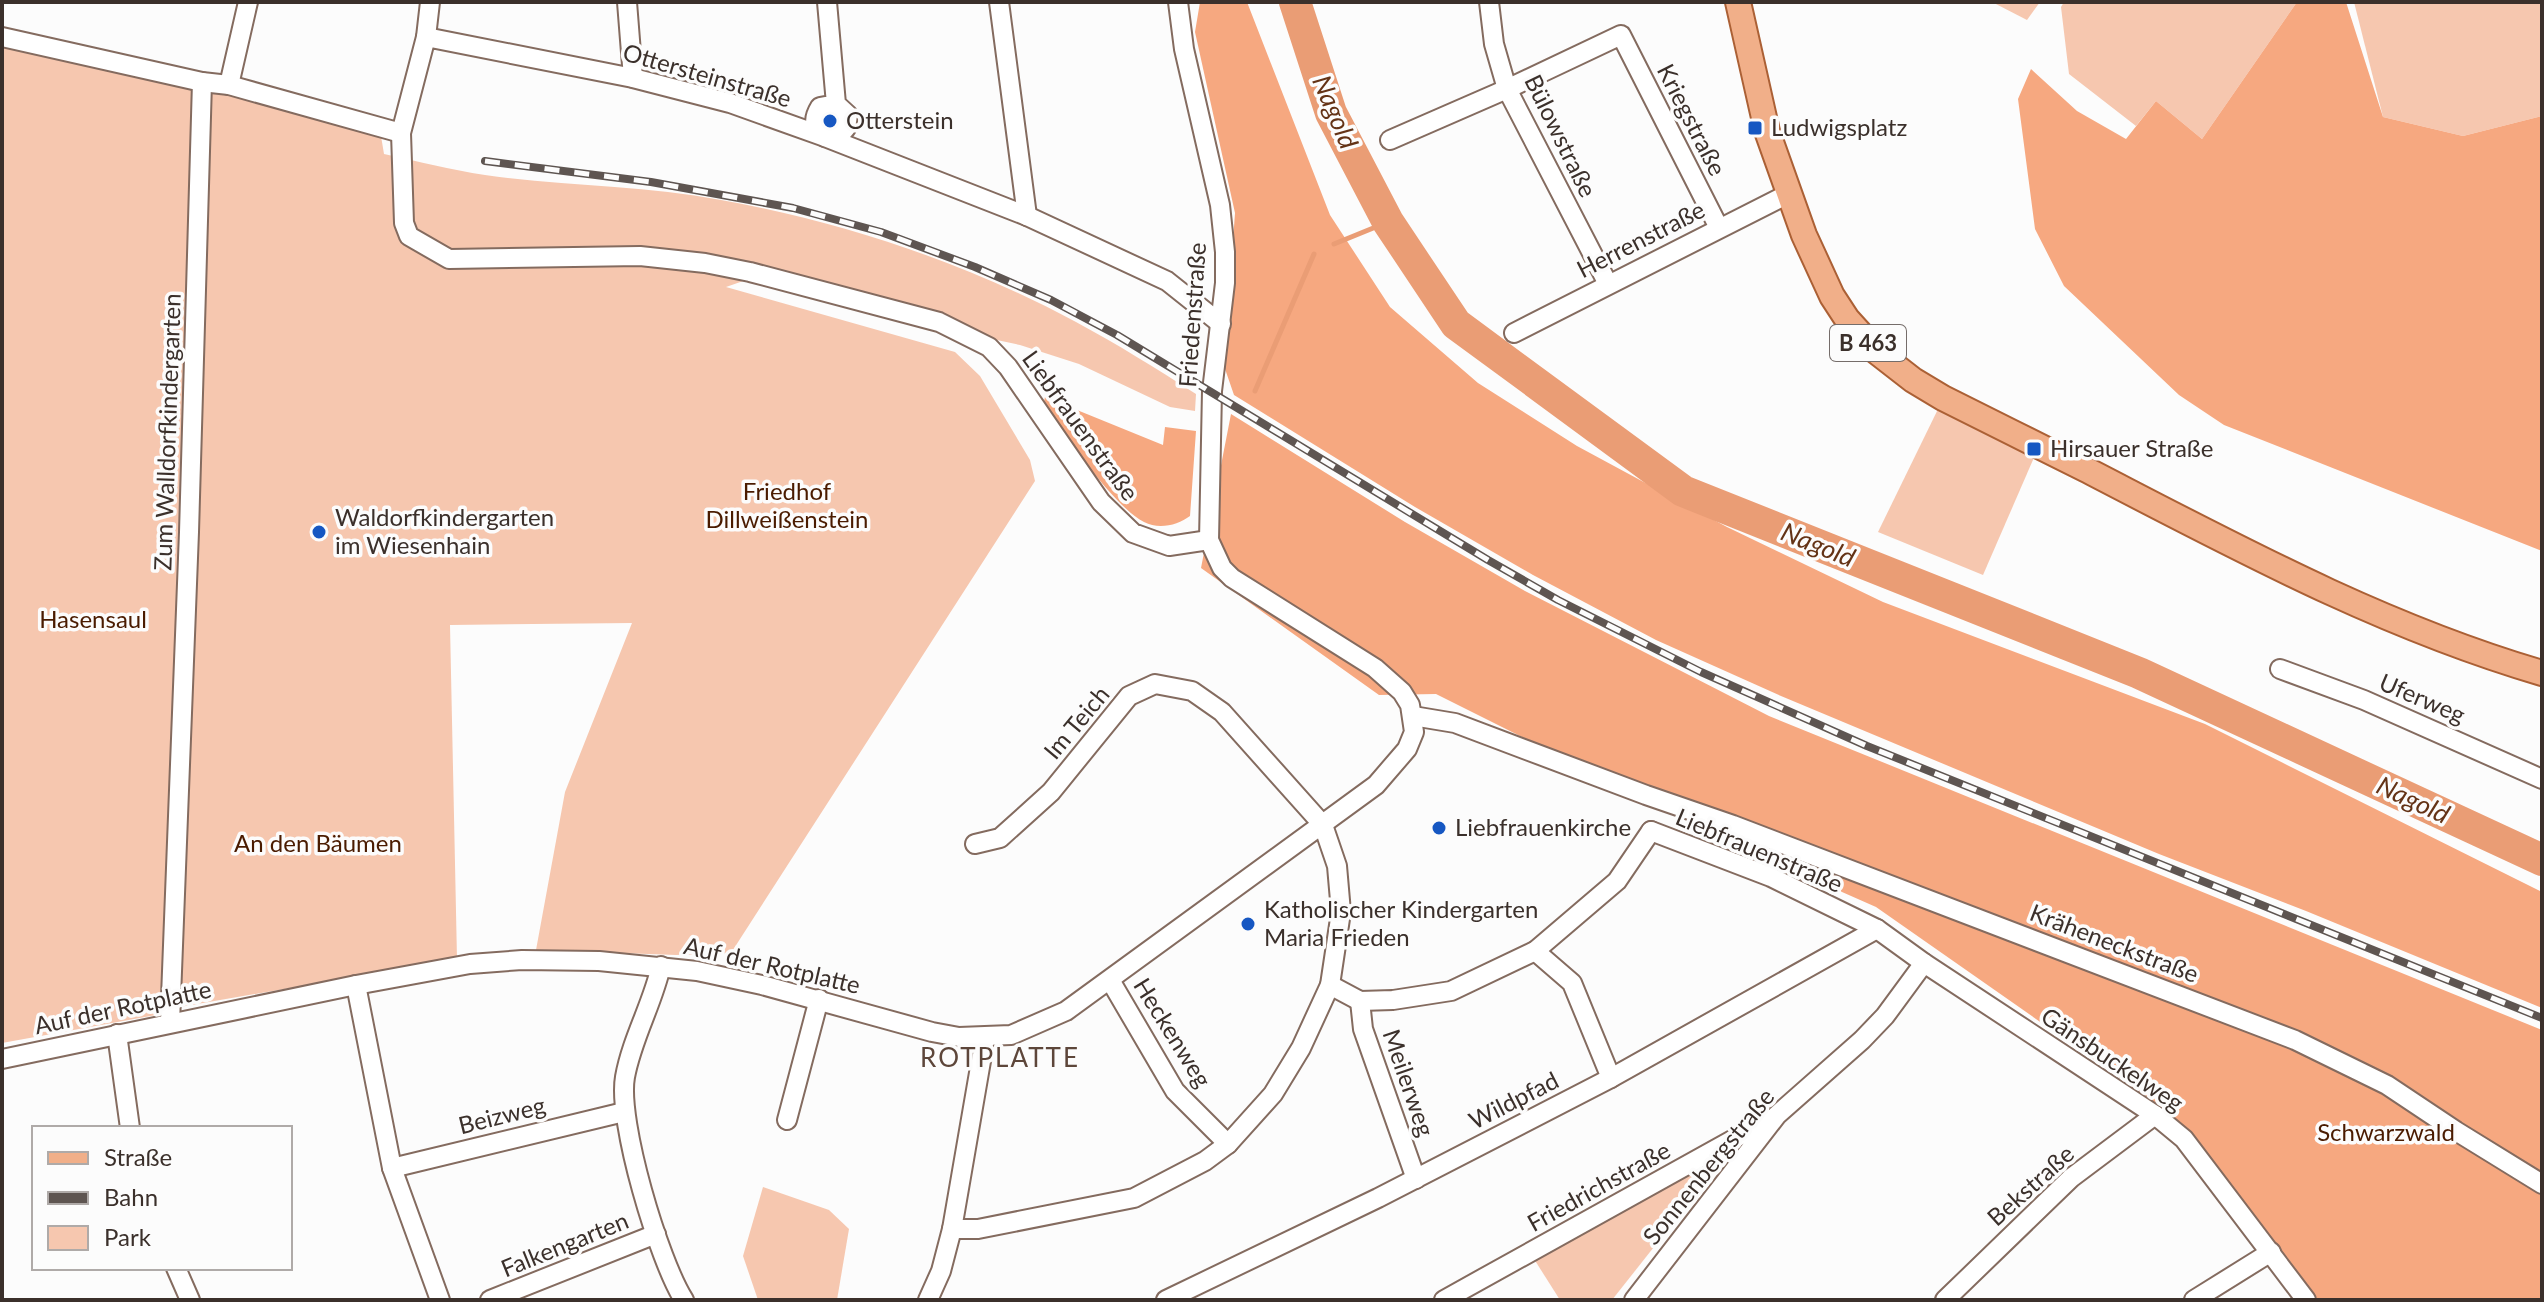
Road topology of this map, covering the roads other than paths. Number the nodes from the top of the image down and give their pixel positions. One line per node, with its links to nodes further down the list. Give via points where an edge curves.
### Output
1 (248, 2): 13 (street)
2 (430, 2): 10 (street)
3 (627, 2): 11 (street)
4 (827, 2): 16 (street, via 836,104 848,115 840,135)
5 (999, 2): 19 (street)
6 (1178, 2): 22 (street, Friedenstraße, via 1220,205 1225,252)
7 (1489, 2): 14 (street, Bülowstraße)
8 (1738, 2): 18 (main road, B 463, via 1767,131)
9 (2, 37): 12 (street)
10 (426, 37): 11 (street, Ottersteinstraße); 15 (street)
11 (633, 78): 16 (street, Ottersteinstraße, via 730,103)
12 (202, 82): 13 (street); 42 (street, Zum Walldorfkindergarten)
13 (229, 85): 15 (street)
14 (1507, 89): 17 (street); 20 (street, Kriegstraße, via 1621,35); 21 (street, Bülowstraße)
15 (401, 133): 24 (street, Liebfrauenstraße, via 404,223 409,236 449,259 640,256 705,263 939,322 989,347 1008,367 1101,502 1133,533 1169,546)
16 (825, 137): 19 (street, Ottersteinstraße)
17 (1390, 140)
18 (1790, 193): 20 (street, Herrenstraße); 26 (main road, B 463, via 1817,267 1847,319 1913,380 2332,594)
19 (1027, 216): 22 (street, Ottersteinstraße, via 1167,281)
20 (1719, 228): 21 (street, Herrenstraße)
21 (1608, 284): 23 (street, Herrenstraße)
22 (1221, 324): 24 (street, Friedenstraße, via 1212,391)
23 (1514, 333)
24 (1209, 540): 27 (street, via 1232,578 1383,674 1402,692)
25 (2280, 669): 28 (street, Uferweg)
26 (2542, 673)
27 (1413, 716): 29 (street, via 1455,723); 30 (street, Auf der Rotplatte, via 1414,732 1394,767)
28 (2542, 779)
29 (1646, 795): 31 (street, Liebfrauenstraße); 55 (street, Kräheneckstraße, via 2295,1040 2387,1085)
30 (1323, 825): 32 (street, Im Teich, via 1222,712 1192,691 1155,684 1129,696 1051,792 1000,838); 37 (street, Auf der Rotplatte); 39 (street, via 1337,866 1341,912)
31 (1651, 831): 33 (street, Liebfrauenstraße, via 1771,877); 34 (street, via 1617,881)
32 (975, 844)
33 (1877, 929): 35 (street, Liebfrauenstraße); 46 (street, Wildpfad)
34 (1535, 951): 41 (street, via 1451,991); 46 (street, via 1572,983)
35 (1924, 963): 48 (street, Sonnenbergstraße, via 1885,1016); 49 (street, Gänsbuckelweg)
36 (661, 966): 38 (street, Auf der Rotplatte, via 522,960); 40 (street, Auf der Rotplatte); 47 (street, via 625,1078)
37 (1110, 980): 44 (street, Auf der Rotplatte, via 1041,1024); 52 (street, Heckenweg, via 1175,1091)
38 (356, 985): 42 (street, Auf der Rotplatte); 53 (street)
39 (1330, 985): 41 (street); 52 (street, via 1273,1094)
40 (819, 999): 44 (street, Auf der Rotplatte, via 932,1032); 50 (street)
41 (1360, 1001): 54 (street, Meilerweg, via 1363,1029)
42 (170, 1023): 43 (street, Auf der Rotplatte)
43 (117, 1034): 45 (street, Auf der Rotplatte); 51 (street)
44 (985, 1038): 56 (street)
45 (2, 1059)
46 (1611, 1078): 54 (street, Wildpfad)
47 (624, 1112): 53 (street, Beizweg); 57 (street)
48 (1777, 1115): 66 (street, Friedrichstraße); 67 (street, Sonnenbergstraße)
49 (2155, 1115): 58 (street, Gänsbuckelweg, via 2184,1139); 68 (street, Bekstraße, via 2071,1178)
50 (787, 1120)
51 (130, 1126)
52 (1228, 1144): 56 (street, via 1134,1198 978,1229)
53 (392, 1168): 61 (street)
54 (1416, 1179): 65 (street, Wildpfad)
55 (2542, 1184)
56 (952, 1229): 64 (street)
57 (656, 1234): 62 (street, Falkengarten); 63 (street)
58 (2271, 1252): 69 (street); 70 (street, Gänsbuckelweg)
59 (177, 1270): 60 (street)
60 (190, 1300)
61 (440, 1300)
62 (490, 1300)
63 (684, 1300)
64 (928, 1300)
65 (1166, 1300)
66 (1444, 1300)
67 (1634, 1300)
68 (1945, 1300)
69 (2194, 1300)
70 (2306, 1300)

